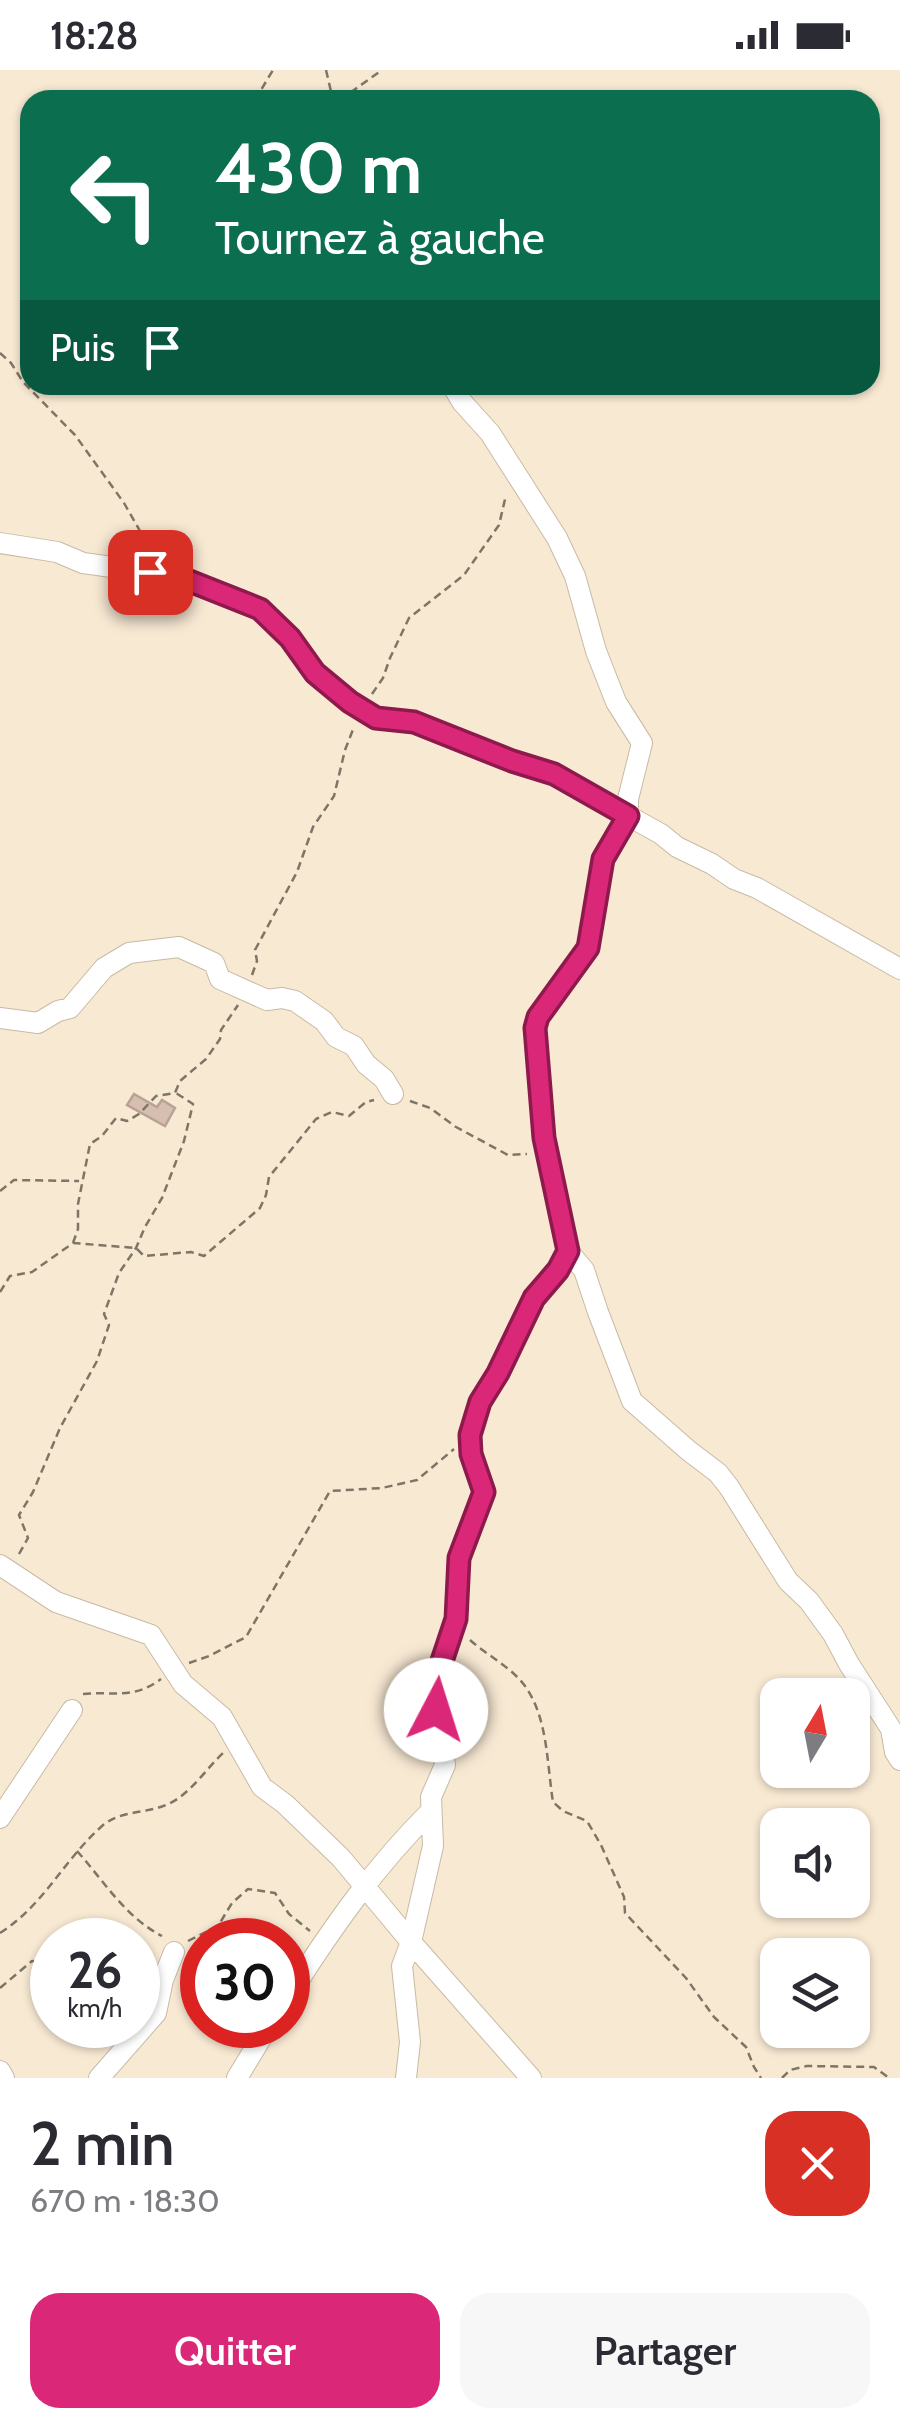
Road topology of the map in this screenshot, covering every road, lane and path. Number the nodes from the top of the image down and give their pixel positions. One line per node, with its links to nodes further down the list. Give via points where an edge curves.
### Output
1 (382, 70): 2 (path)
2 (354, 90)
3 (0, 353): 4 (path)
4 (20, 378)
5 (36, 395): 8 (path, via 75,435)
6 (458, 395): 9 (street, via 490,432 575,576 616,702 642,743)
7 (0, 543): 8 (street, via 57,552 83,564)
8 (177, 576): 9 (street, via 260,609 315,673 376,718 414,722 554,774)
9 (628, 816): 10 (street); 15 (street, via 603,859 588,948 535,1028)
10 (900, 969)
11 (246, 990): 12 (street, via 220,979 214,963 179,948 129,952 104,968 70,1008 38,1023); 13 (path, via 206,1060 180,1081); 14 (street, via 267,1000 295,1001 324,1021)
12 (0, 1018)
13 (176, 1093): 16 (path, via 156,1096 126,1121 116,1118 90,1144); 19 (path, via 193,1104 184,1141)
14 (393, 1094): 15 (path, via 508,1155); 19 (path, via 349,1116 332,1112 316,1118 269,1178 260,1208 204,1256 144,1256)
15 (547, 1152): 20 (street)
16 (82, 1181): 17 (path, via 14,1180); 18 (path)
17 (0, 1191)
18 (73, 1243): 19 (path); 21 (path, via 32,1272 10,1276)
19 (136, 1248): 23 (path, via 104,1314 109,1325 97,1360 19,1514 28,1538)
20 (568, 1251): 22 (street, via 534,1298); 28 (street, via 584,1270 632,1401 729,1487 788,1581 833,1634 892,1729)
21 (0, 1292)
22 (470, 1435): 24 (street, via 484,1492 459,1558); 25 (path, via 417,1480 330,1492 246,1638)
23 (3, 1567): 25 (street, via 56,1602 151,1634)
24 (456, 1619): 29 (street, via 433,1688 444,1765); 47 (path, via 464,1636 510,1671 534,1702 552,1802 587,1821 624,1897 625,1914 746,2047)
25 (172, 1670): 26 (path, via 139,1692 84,1692); 27 (street, via 222,1717)
26 (72, 1710): 30 (street)
27 (236, 1742): 31 (path, via 168,1805 105,1823); 32 (street, via 262,1788)
28 (900, 1760)
29 (431, 1811): 32 (street); 35 (street, via 432,1846)
30 (0, 1818)
31 (77, 1851): 33 (path, via 44,1896); 36 (path, via 120,1904 168,1939)
32 (364, 1886): 34 (street); 35 (street)
33 (0, 1933)
34 (323, 1941): 36 (path, via 275,1893 248,1890 218,1926); 37 (street)
35 (411, 1942): 45 (street, via 402,1966 410,2042); 46 (street)
36 (174, 1952): 43 (street, via 156,2014)
37 (310, 1962)
38 (30, 1964): 39 (path)
39 (0, 1988)
40 (255, 2048): 44 (street)
41 (0, 2070): 42 (street)
42 (4, 2078)
43 (99, 2078)
44 (237, 2078)
45 (406, 2078)
46 (531, 2078)
47 (762, 2078)
48 (782, 2078): 49 (path, via 807,2066 874,2067)
49 (889, 2078)

